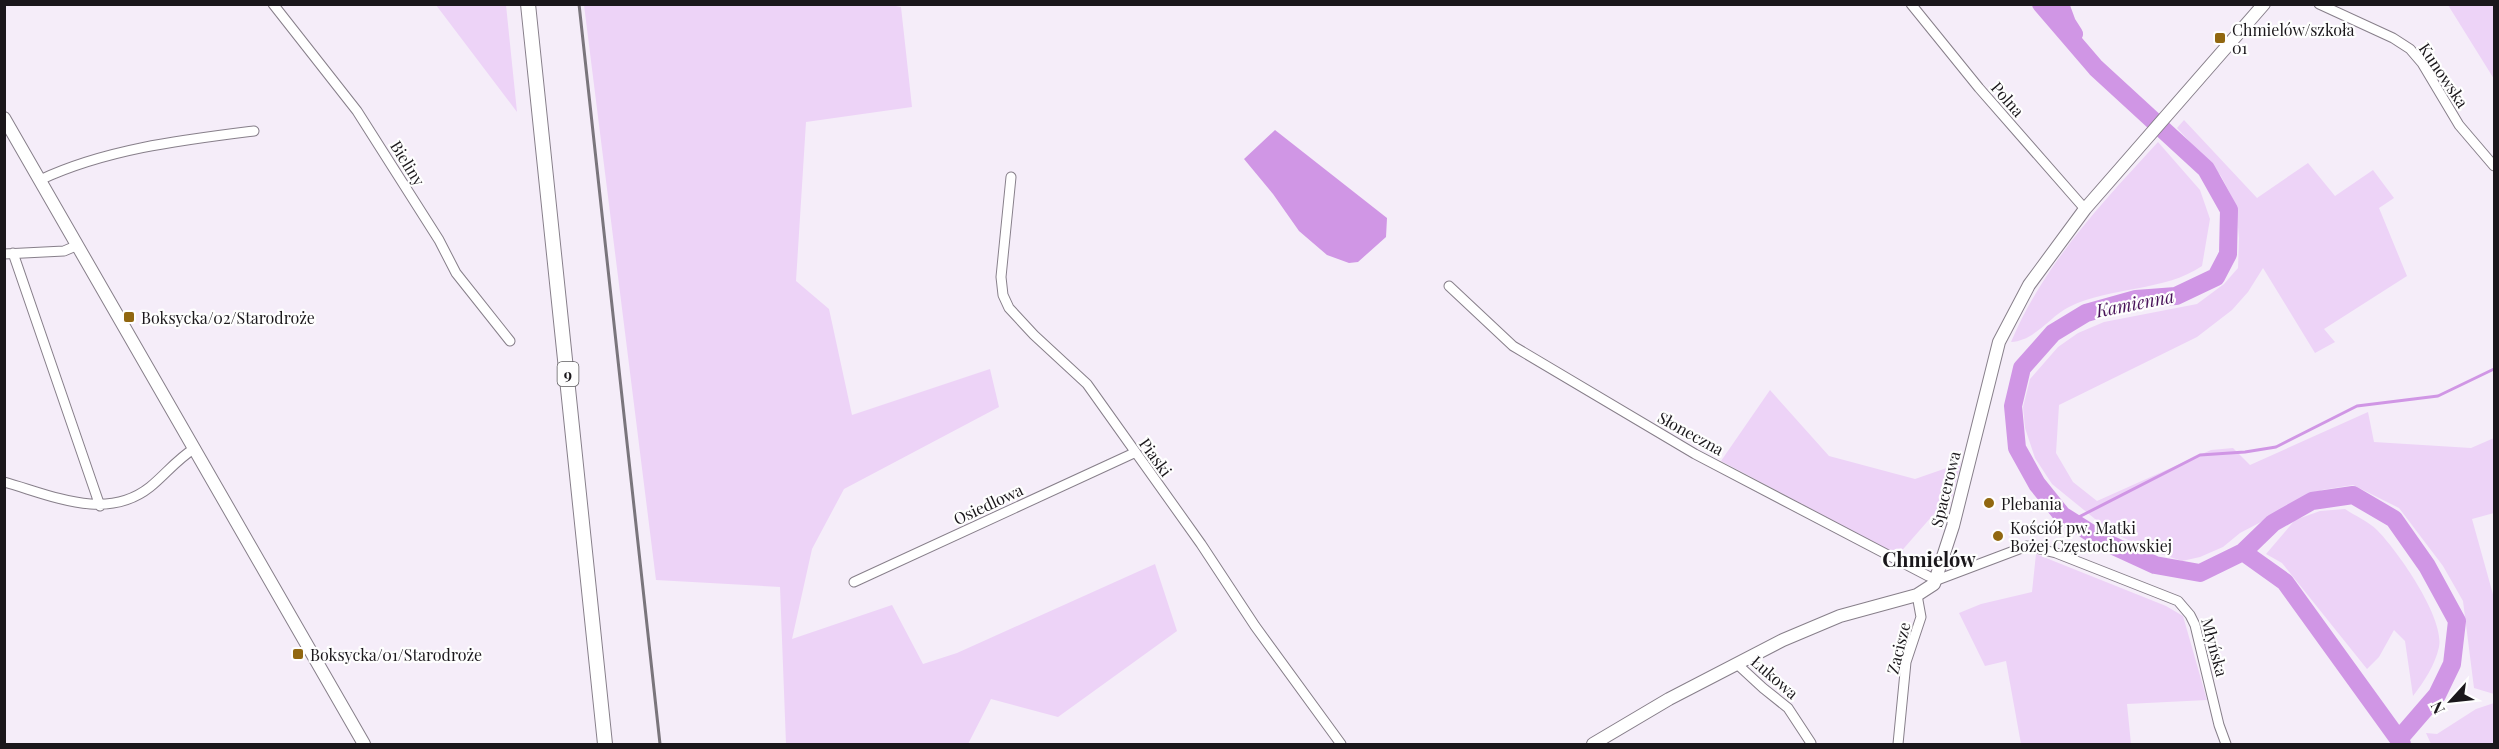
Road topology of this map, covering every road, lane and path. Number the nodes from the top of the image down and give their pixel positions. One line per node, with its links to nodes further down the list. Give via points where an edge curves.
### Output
1 (273, 4): 15 (street, Bieliny, via 357,111 456,273)
2 (528, 4): 26 (main road, 9)
3 (1911, 4): 11 (street, Polna)
4 (2264, 4): 11 (street, Spacerowa)
5 (2323, 5): 8 (street, Kunowska, via 2410,49 2460,125)
6 (4, 118): 10 (street)
7 (254, 131): 10 (street, via 161,143 68,167)
8 (2494, 166)
9 (1011, 177): 17 (street, Piaski, via 1001,277 1004,295 1034,335 1087,384)
10 (40, 180): 12 (street)
11 (2085, 209): 20 (street, Spacerowa, via 2029,285 1999,342)
12 (78, 245): 13 (street, via 64,251); 16 (street)
13 (9, 253): 19 (street)
14 (1449, 286): 20 (street, Słoneczna, via 1513,346 1695,454)
15 (510, 341)
16 (195, 448): 19 (street, via 134,498); 25 (street)
17 (1134, 453): 21 (street, Osiedlowa); 27 (street, Piaski)
18 (4, 482): 19 (street)
19 (100, 506)
20 (1936, 580): 22 (street); 30 (street, Młyńska, via 2027,546 2056,553 2178,601 2194,622)
21 (854, 582)
22 (1917, 595): 23 (street, via 1840,616); 29 (street, Zacisze, via 1921,617 1906,662)
23 (1737, 664): 24 (street, Łukowa, via 1788,708); 28 (street)
24 (1811, 743)
25 (364, 744)
26 (605, 744)
27 (1341, 744)
28 (1593, 744)
29 (1898, 744)
30 (2226, 744)

